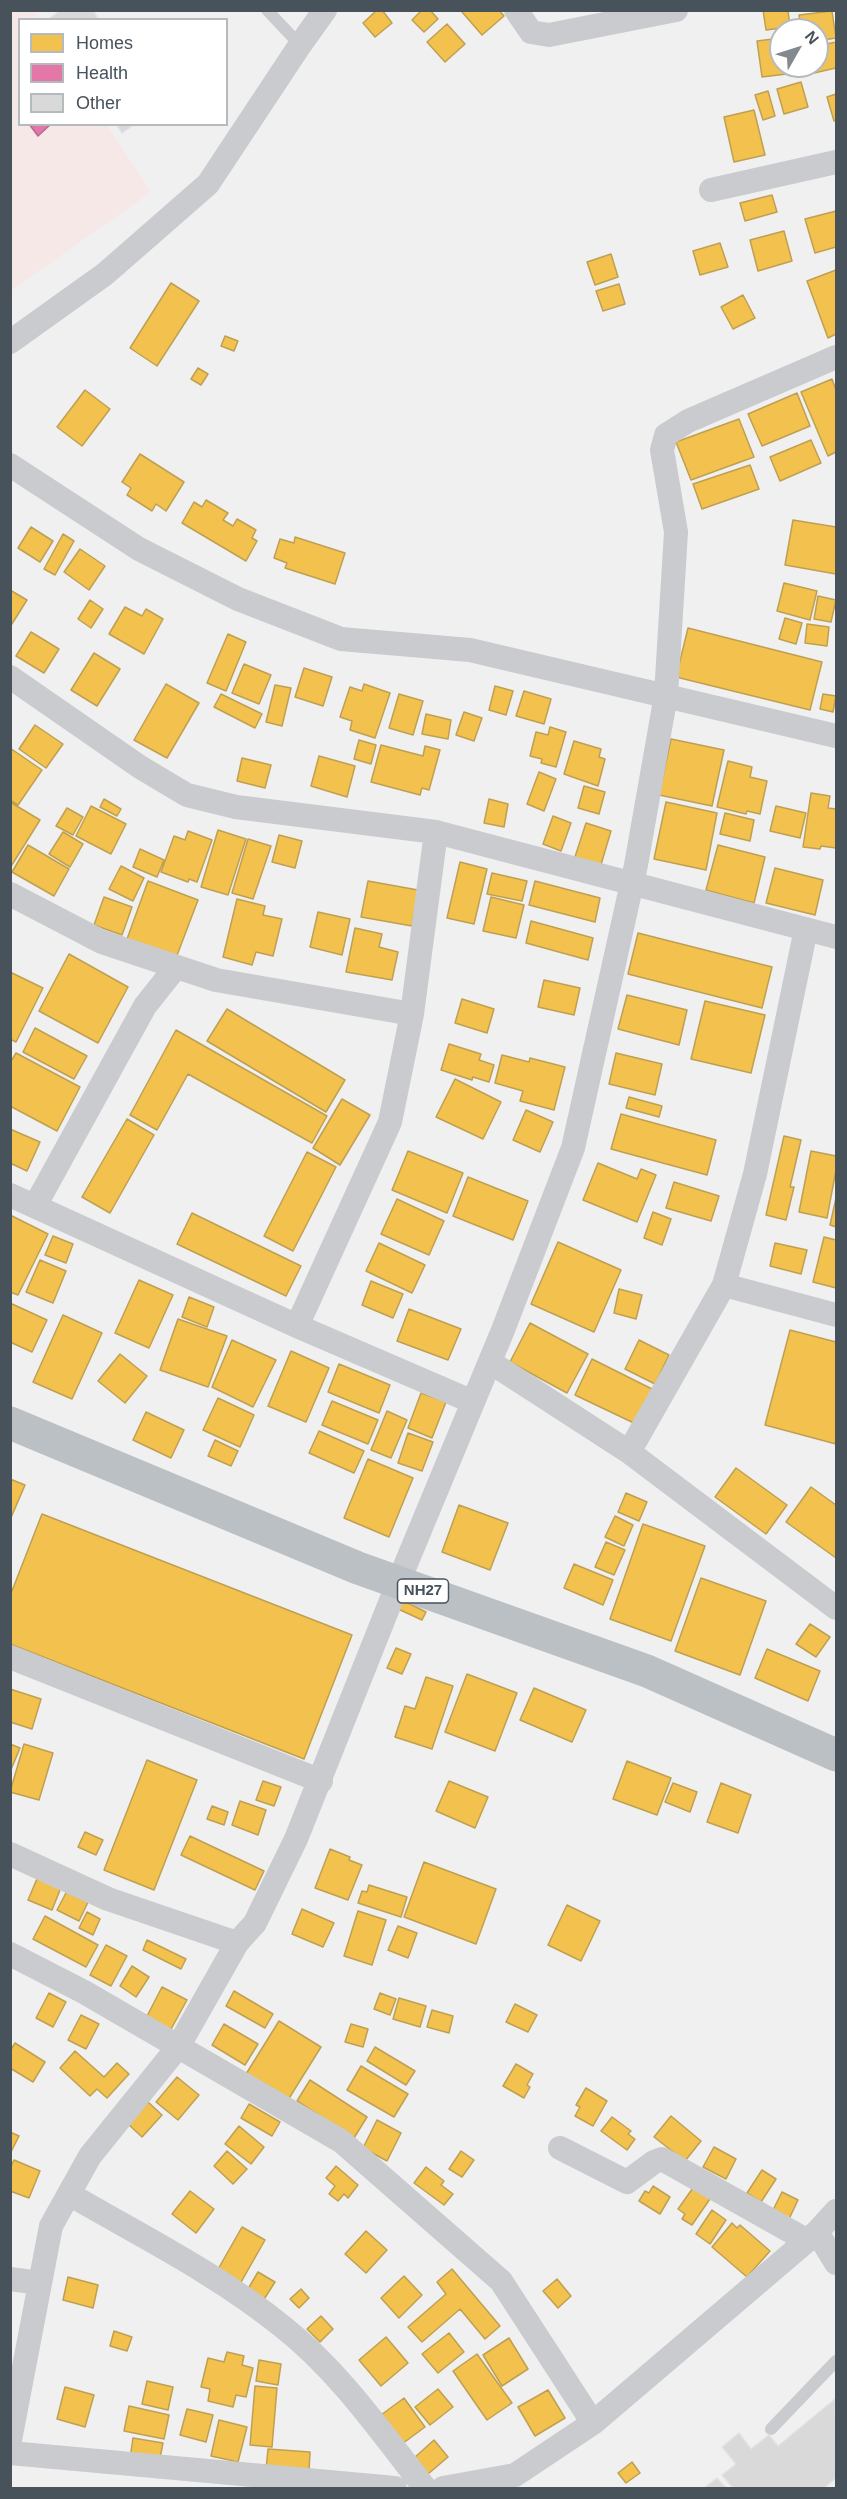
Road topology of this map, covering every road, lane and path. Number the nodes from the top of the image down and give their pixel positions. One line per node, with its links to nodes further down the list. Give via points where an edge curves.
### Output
1 (267, 10): 5 (lane)
2 (326, 10): 5 (street)
3 (516, 10): 4 (street, via 531,32 549,35)
4 (676, 10)
5 (300, 45): 8 (street, via 208,184 105,274)
6 (837, 162): 7 (street)
7 (711, 190)
8 (10, 342)
9 (837, 357): 12 (street, via 666,435 662,450 676,532)
10 (10, 465): 12 (street, via 139,549 238,599 341,639 470,650)
11 (10, 677): 14 (street, via 187,795 236,807)
12 (666, 695): 13 (street); 15 (street)
13 (837, 736)
14 (436, 832): 15 (street); 20 (street)
15 (632, 883): 17 (street); 26 (street, via 573,1148)
16 (10, 894): 19 (street, via 102,942)
17 (806, 929): 18 (street); 23 (street, via 755,1173)
18 (837, 937)
19 (176, 967): 20 (street, via 216,980); 22 (street, via 145,1006)
20 (412, 1014): 25 (street, via 390,1122)
21 (10, 1194): 22 (street)
22 (36, 1206): 25 (street)
23 (724, 1285): 24 (street); 29 (street)
24 (837, 1315)
25 (297, 1326): 27 (street)
26 (490, 1362): 27 (street); 29 (street)
27 (473, 1402): 30 (street)
28 (10, 1423): 30 (highway, NH27)
29 (629, 1452): 31 (street)
30 (398, 1582): 33 (highway, NH27, via 647,1671); 34 (street)
31 (837, 1608)
32 (10, 1657): 34 (street)
33 (837, 1755)
34 (321, 1781): 36 (street, via 255,1923)
35 (10, 1854): 36 (street, via 108,1899)
36 (237, 1943): 38 (street)
37 (10, 1954): 38 (street)
38 (178, 2047): 40 (street, via 90,2156); 47 (street, via 341,2141 501,2281)
39 (560, 2148): 42 (street, via 627,2182 662,2159)
40 (69, 2194): 45 (street, via 51,2226); 52 (street, via 216,2280 284,2327 345,2385)
41 (837, 2211): 42 (street)
42 (812, 2236): 43 (street); 47 (street)
43 (837, 2263)
44 (10, 2279): 45 (street)
45 (40, 2283): 49 (street)
46 (837, 2361): 48 (lane)
47 (593, 2423): 53 (street, via 515,2475)
48 (771, 2428)
49 (10, 2440)
50 (10, 2453): 51 (street)
51 (395, 2488)
52 (425, 2488)
53 (443, 2488)

